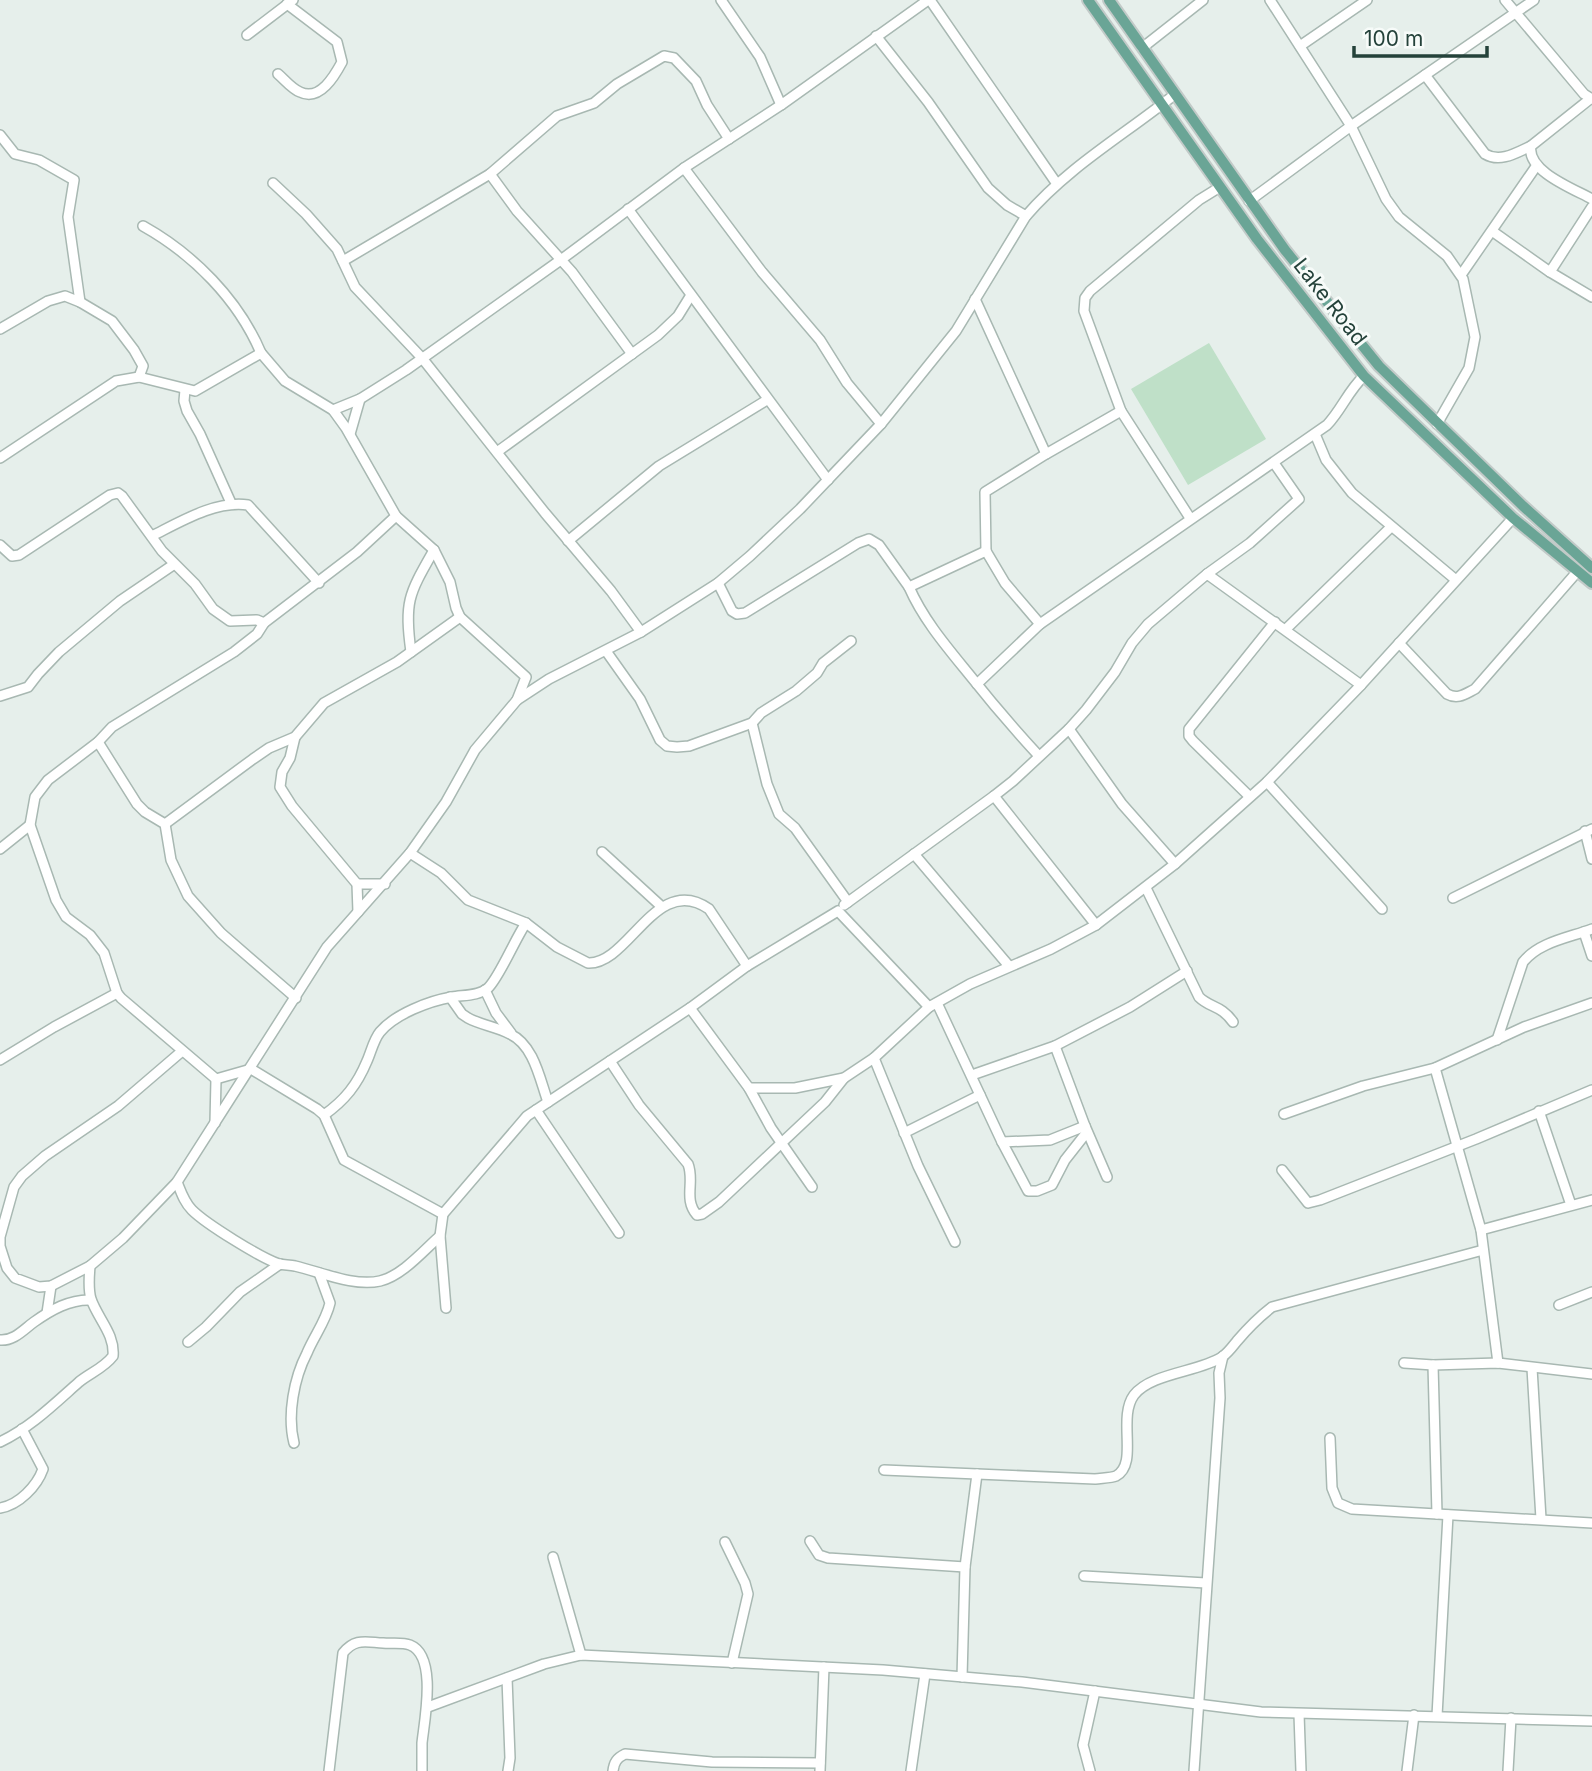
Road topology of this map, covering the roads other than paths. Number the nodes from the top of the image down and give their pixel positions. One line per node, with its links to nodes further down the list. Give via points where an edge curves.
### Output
1 (721, 0): 20 (street, via 760,57)
2 (929, 0): 13 (street); 30 (street)
3 (1088, 0): 21 (main road, Lake Road)
4 (1109, 0): 15 (main road, Lake Road)
5 (1203, 0): 15 (street)
6 (1270, 0): 14 (street)
7 (1367, 0): 14 (street)
8 (1505, 0): 11 (street)
9 (1534, 0): 11 (street)
10 (290, 2): 12 (street); 16 (street, via 337,42 342,62 330,83 314,93 299,92)
11 (1515, 13): 17 (street); 19 (street)
12 (247, 35)
13 (876, 36): 20 (street); 36 (street, via 988,188)
14 (1300, 46): 22 (street)
15 (1142, 48): 18 (main road, Lake Road)
16 (278, 74)
17 (1426, 75): 22 (street); 25 (street, via 1485,154 1500,159)
18 (1174, 95): 21 (street); 33 (main road, Lake Road)
19 (1591, 99): 25 (street)
20 (781, 105): 24 (street)
21 (1162, 105): 30 (street); 31 (main road, Lake Road)
22 (1351, 126): 33 (street); 42 (street, via 1399,218 1447,256)
23 (0, 135): 46 (street, via 15,154 39,160 74,180 68,218)
24 (729, 139): 27 (street); 28 (street, via 696,81 674,58 664,56 594,103 557,116)
25 (1531, 146): 26 (street)
26 (1536, 165): 32 (street); 38 (street)
27 (684, 168): 35 (street); 58 (street)
28 (490, 174): 39 (street); 40 (street)
29 (273, 183): 40 (street, via 306,214)
30 (1057, 184): 36 (street)
31 (1220, 187): 51 (main road, Lake Road); 57 (street, via 1085,298 1084,311)
32 (1592, 199)
33 (1249, 201): 59 (main road, Lake Road, via 1371,356)
34 (1592, 207): 41 (street)
35 (628, 209): 39 (street); 43 (street)
36 (1026, 216): 45 (street)
37 (143, 226): 48 (street, via 168,240 203,271 251,330)
38 (1492, 231): 41 (street); 42 (street)
39 (562, 259): 49 (street); 50 (street)
40 (343, 261): 50 (street, via 355,287)
41 (1550, 272): 44 (street)
42 (1461, 275): 59 (street, via 1475,337 1469,368)
43 (691, 295): 49 (street, via 678,316); 55 (street)
44 (1592, 297)
45 (975, 299): 58 (street, via 956,331); 63 (street)
46 (80, 302): 47 (street, via 56,298); 52 (street, via 120,329 143,366)
47 (0, 329)
48 (261, 353): 53 (street, via 200,389); 56 (street, via 285,381)
49 (632, 354): 62 (street)
50 (422, 358): 54 (street); 62 (street)
51 (1364, 376): 61 (street, via 1340,411); 70 (main road, Lake Road)
52 (139, 377): 53 (street); 64 (street, via 107,386)
53 (185, 390): 67 (street, via 187,411)
54 (360, 399): 56 (street); 60 (street)
55 (767, 400): 66 (street); 73 (street, via 659,466)
56 (333, 410): 60 (street)
57 (1121, 411): 63 (street); 69 (street)
58 (881, 424): 66 (street)
59 (1437, 424): 78 (main road, Lake Road)
60 (349, 434): 68 (street)
61 (1315, 434): 65 (street); 71 (street, via 1334,473)
62 (497, 452): 73 (street)
63 (1046, 454): 76 (street, via 985,492)
64 (0, 458)
65 (1274, 463): 69 (street); 80 (street, via 1299,499)
66 (828, 480): 83 (street)
67 (231, 503): 72 (street); 82 (street, via 252,508)
68 (396, 516): 75 (street); 82 (street)
69 (1190, 518): 89 (street)
70 (1513, 518): 79 (main road, Lake Road); 81 (street)
71 (1391, 527): 81 (street); 90 (street)
72 (152, 536): 74 (street, via 122,495 114,493 19,555 12,556); 77 (street)
73 (568, 541): 91 (street)
74 (0, 545)
75 (434, 550): 86 (street); 95 (street, via 409,602)
76 (986, 551): 85 (street); 89 (street, via 1005,583)
77 (173, 565): 88 (street, via 224,618); 100 (street, via 120,601 59,652 28,687)
78 (1592, 568)
79 (1577, 572): 84 (main road, Lake Road); 93 (street, via 1475,689 1462,696 1447,694)
80 (1207, 574): 87 (street); 103 (street, via 1132,643)
81 (1456, 580): 93 (street)
82 (319, 583): 88 (street)
83 (718, 583): 85 (street, via 732,611 745,613 869,539 879,545); 91 (street)
84 (1592, 583)
85 (909, 587): 98 (street, via 918,607)
86 (460, 617): 95 (street); 96 (street)
87 (1275, 622): 90 (street); 109 (street, via 1189,729 1193,741)
88 (264, 623): 105 (street, via 234,652 127,716)
89 (1040, 624): 98 (street)
90 (1286, 629): 99 (street)
91 (641, 632): 94 (street)
92 (851, 641): 102 (street)
93 (1399, 643): 99 (street)
94 (606, 651): 97 (street); 102 (street, via 667,746 689,746)
95 (411, 652): 104 (street, via 324,703)
96 (526, 677): 97 (street); 101 (street)
97 (549, 679): 101 (street)
98 (977, 684): 106 (street)
99 (1361, 685): 107 (street)
100 (0, 696)
101 (517, 700): 115 (street, via 475,750)
102 (752, 723): 123 (street, via 779,814 795,828)
103 (1069, 729): 106 (street); 118 (street, via 1122,804)
104 (295, 737): 110 (street, via 269,748); 119 (street, via 280,787)
105 (98, 741): 110 (street, via 137,804); 111 (street, via 41,788)
106 (1039, 756): 108 (street)
107 (1267, 782): 109 (street); 125 (street)
108 (994, 796): 116 (street); 129 (street)
109 (1249, 796): 118 (street)
110 (165, 824): 138 (street, via 172,860 188,897 221,933)
111 (30, 825): 113 (street); 136 (street, via 60,908 96,941)
112 (1589, 830): 117 (street); 122 (street)
113 (0, 849)
114 (602, 852): 124 (street)
115 (410, 853): 120 (street); 128 (street, via 442,873 468,900)
116 (914, 854): 123 (street); 133 (street)
117 (1592, 859)
118 (1175, 864): 121 (street)
119 (357, 884): 120 (street); 127 (street)
120 (385, 884): 127 (street)
121 (1146, 888): 129 (street); 134 (street)
122 (1453, 898)
123 (848, 902): 126 (street)
124 (662, 907): 128 (street, via 594,964 557,947); 132 (street, via 676,901 700,903 709,909)
125 (1382, 909)
126 (838, 911): 132 (street); 140 (street)
127 (358, 912): 138 (street, via 327,947)
128 (526, 923): 135 (street)
129 (1096, 925): 133 (street)
130 (1588, 931): 131 (street); 144 (street, via 1542,947 1523,962)
131 (1592, 956)
132 (747, 966): 141 (street)
133 (1009, 966): 140 (street)
134 (1187, 971): 142 (street, via 1203,1001 1222,1009); 145 (street)
135 (485, 990): 137 (street); 143 (street)
136 (117, 993): 146 (street); 148 (street)
137 (450, 997): 143 (street, via 468,1018); 162 (street, via 427,1004 383,1029 355,1086)
138 (296, 998): 151 (street)
139 (1592, 1003): 144 (street)
140 (933, 1005): 147 (street); 152 (street)
141 (690, 1008): 149 (street); 155 (street)
142 (1233, 1022)
143 (512, 1034): 158 (street, via 533,1059)
144 (1497, 1040): 150 (street)
145 (1055, 1046): 152 (street); 164 (street)
146 (181, 1052): 154 (street); 181 (street, via 118,1106 22,1176 14,1187 0,1237)
147 (874, 1058): 153 (street); 165 (street)
148 (0, 1060)
149 (610, 1061): 158 (street); 167 (street, via 688,1164 689,1203 696,1215 719,1202)
150 (1435, 1068): 161 (street, via 1363,1086); 168 (street)
151 (251, 1069): 154 (street); 162 (street); 163 (street)
152 (972, 1075): 157 (street)
153 (844, 1078): 155 (street, via 794,1088); 167 (street)
154 (216, 1079): 163 (street)
155 (749, 1087): 167 (street)
156 (1592, 1090): 160 (street)
157 (980, 1095): 165 (street); 166 (street)
158 (548, 1102): 159 (street)
159 (536, 1110): 175 (street, via 515,1128); 177 (street)
160 (1539, 1111): 168 (street); 174 (street)
161 (1284, 1114)
162 (324, 1115): 175 (street, via 344,1160)
163 (215, 1125): 171 (street)
164 (1086, 1129): 166 (street, via 1041,1142); 166 (street, via 1052,1185 1030,1192); 170 (street)
165 (904, 1133): 179 (street)
166 (1002, 1142)
167 (782, 1143): 172 (street)
168 (1457, 1146): 169 (street, via 1308,1203); 176 (street)
169 (1282, 1170)
170 (1107, 1177)
171 (177, 1182): 182 (street, via 184,1200 206,1222); 183 (street)
172 (812, 1187)
173 (1592, 1200): 174 (street)
174 (1571, 1205): 176 (street)
175 (443, 1214): 178 (street)
176 (1481, 1230): 180 (street)
177 (620, 1233)
178 (440, 1236): 184 (street, via 382,1281); 189 (street)
179 (955, 1242)
180 (1483, 1250): 193 (street, via 1272,1307); 195 (street)
181 (2, 1259): 185 (street, via 15,1278)
182 (279, 1264): 184 (street); 192 (street, via 240,1292)
183 (90, 1266): 185 (street); 187 (street)
184 (319, 1273): 202 (street, via 330,1303 295,1384)
185 (51, 1286): 190 (street)
186 (1592, 1292): 188 (street)
187 (91, 1300): 190 (street, via 73,1301); 199 (street, via 112,1339 113,1356)
188 (1559, 1305)
189 (446, 1308)
190 (47, 1313): 191 (street, via 10,1340)
191 (0, 1340)
192 (188, 1342)
193 (1223, 1356): 204 (street, via 1156,1379 1137,1392 1127,1406 1128,1455 1116,1475 1095,1479); 215 (street)
194 (1404, 1363): 196 (street)
195 (1498, 1363): 196 (street); 197 (street)
196 (1433, 1365): 206 (street)
197 (1532, 1368): 198 (street); 208 (street)
198 (1592, 1374)
199 (22, 1429): 201 (street); 205 (street, via 43,1469 25,1495)
200 (1330, 1438): 206 (street, via 1332,1488 1338,1503 1352,1509)
201 (0, 1442)
202 (294, 1443)
203 (884, 1470): 204 (street)
204 (977, 1474): 213 (street)
205 (0, 1508)
206 (1437, 1514): 207 (street)
207 (1448, 1515): 208 (street); 227 (street)
208 (1541, 1520): 209 (street)
209 (1592, 1523)
210 (810, 1541): 213 (street, via 819,1555 828,1558)
211 (724, 1542): 217 (street, via 748,1594)
212 (553, 1557): 216 (street)
213 (965, 1567): 220 (street)
214 (1084, 1576): 215 (street)
215 (1206, 1583): 223 (street)
216 (581, 1655): 217 (street); 221 (street)
217 (732, 1663): 218 (street)
218 (824, 1667): 219 (street); 231 (street)
219 (925, 1674): 220 (street); 236 (street)
220 (962, 1677): 222 (street)
221 (507, 1678): 224 (street); 234 (street)
222 (1095, 1691): 223 (street); 237 (street, via 1083,1745)
223 (1197, 1704): 225 (street); 238 (street)
224 (428, 1707): 232 (street, via 425,1663 414,1648 352,1644 343,1653); 233 (street)
225 (1299, 1714): 226 (street); 239 (street)
226 (1414, 1715): 227 (street); 240 (street)
227 (1437, 1716): 228 (street)
228 (1511, 1718): 229 (street); 241 (street)
229 (1592, 1721)
230 (712, 1767): 231 (street); 235 (street, via 625,1754)
231 (820, 1767)
232 (329, 1771)
233 (422, 1771)
234 (508, 1771)
235 (613, 1771)
236 (911, 1771)
237 (1090, 1771)
238 (1194, 1771)
239 (1301, 1771)
240 (1407, 1771)
241 (1508, 1771)

